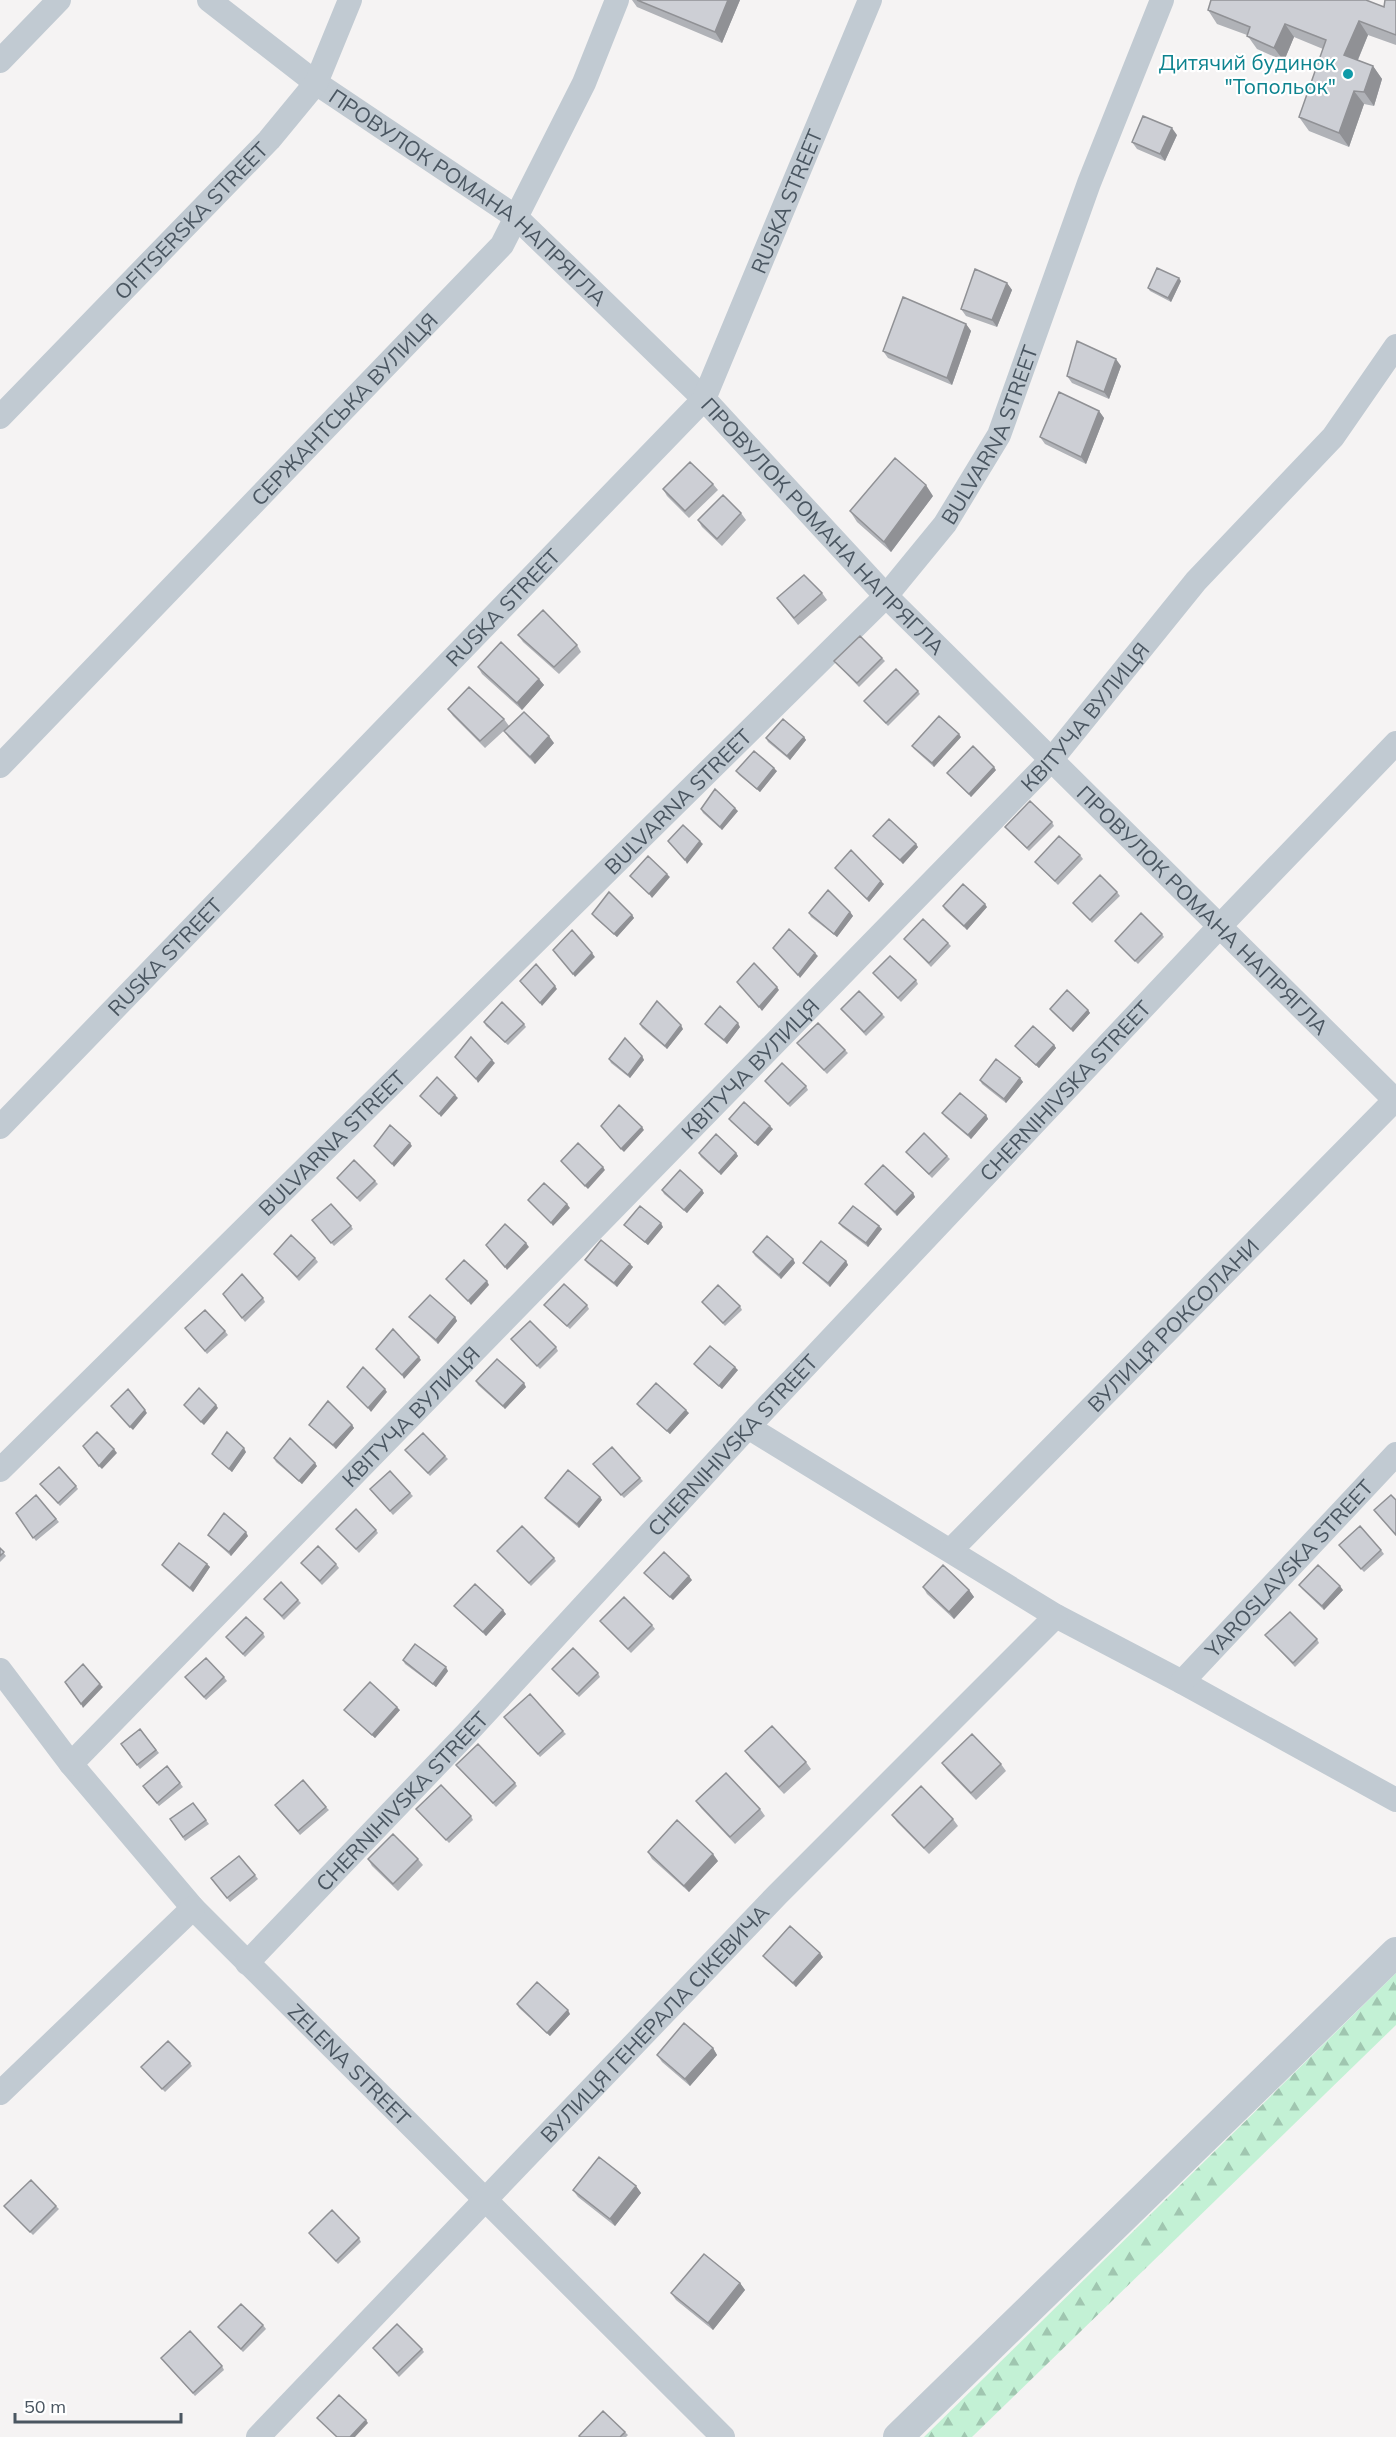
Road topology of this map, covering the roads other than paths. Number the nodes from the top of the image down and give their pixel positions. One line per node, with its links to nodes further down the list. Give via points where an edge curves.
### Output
1 (59, 0): 7 (street)
2 (209, 0): 8 (street, ПРОВУЛОК РОМАНА НАПРЯГЛА)
3 (350, 0): 8 (street, OFITSERSKA STREET)
4 (617, 0): 9 (street, СЕРЖАНТСЬКА ВУЛИЦЯ, via 584,82)
5 (870, 0): 11 (street, RUSKA STREET)
6 (1162, 0): 13 (street, BULVARNA STREET, via 1089,183 999,435 945,524)
7 (0, 61)
8 (316, 83): 9 (street, ПРОВУЛОК РОМАНА НАПРЯГЛА); 12 (street, OFITSERSKA STREET, via 269,140)
9 (516, 217): 11 (street, ПРОВУЛОК РОМАНА НАПРЯГЛА); 16 (street, СЕРЖАНТСЬКА ВУЛИЦЯ, via 502,245)
10 (1396, 346): 15 (street, КВІТУЧА ВУЛИЦЯ, via 1334,437 1197,581)
11 (704, 399): 13 (street, ПРОВУЛОК РОМАНА НАПРЯГЛА); 19 (street, RUSKA STREET)
12 (0, 417)
13 (886, 596): 15 (street, ПРОВУЛОК РОМАНА НАПРЯГЛА); 22 (street, BULVARNA STREET)
14 (1396, 743): 17 (street, CHERNIHIVSKA STREET)
15 (1052, 759): 17 (street, ПРОВУЛОК РОМАНА НАПРЯГЛА); 27 (street, КВІТУЧА ВУЛИЦЯ)
16 (0, 766)
17 (1219, 927): 18 (street, ПРОВУЛОК РОМАНА НАПРЯГЛА); 20 (street, CHERNIHIVSKA STREET)
18 (1396, 1100): 23 (street, ВУЛИЦЯ РОКСОЛАНИ)
19 (0, 1127)
20 (748, 1427): 23 (street); 31 (street, CHERNIHIVSKA STREET, via 467,1733)
21 (1396, 1454): 26 (street, YAROSLAVSKA STREET)
22 (0, 1470)
23 (951, 1550): 24 (street)
24 (1056, 1616): 26 (street); 33 (street, ВУЛИЦЯ ГЕНЕРАЛА СІКЕВИЧА, via 777,1895)
25 (0, 1670): 27 (street, ZELENA STREET)
26 (1182, 1682): 28 (street)
27 (71, 1764): 29 (street, ZELENA STREET)
28 (1396, 1800)
29 (193, 1908): 31 (street, ZELENA STREET); 32 (street)
30 (1396, 1952): 36 (street)
31 (247, 1963): 33 (street, ZELENA STREET)
32 (0, 2093)
33 (485, 2202): 34 (street, ВУЛИЦЯ ГЕНЕРАЛА СІКЕВИЧА); 35 (street, ZELENA STREET)
34 (258, 2437)
35 (723, 2437)
36 (898, 2437)

